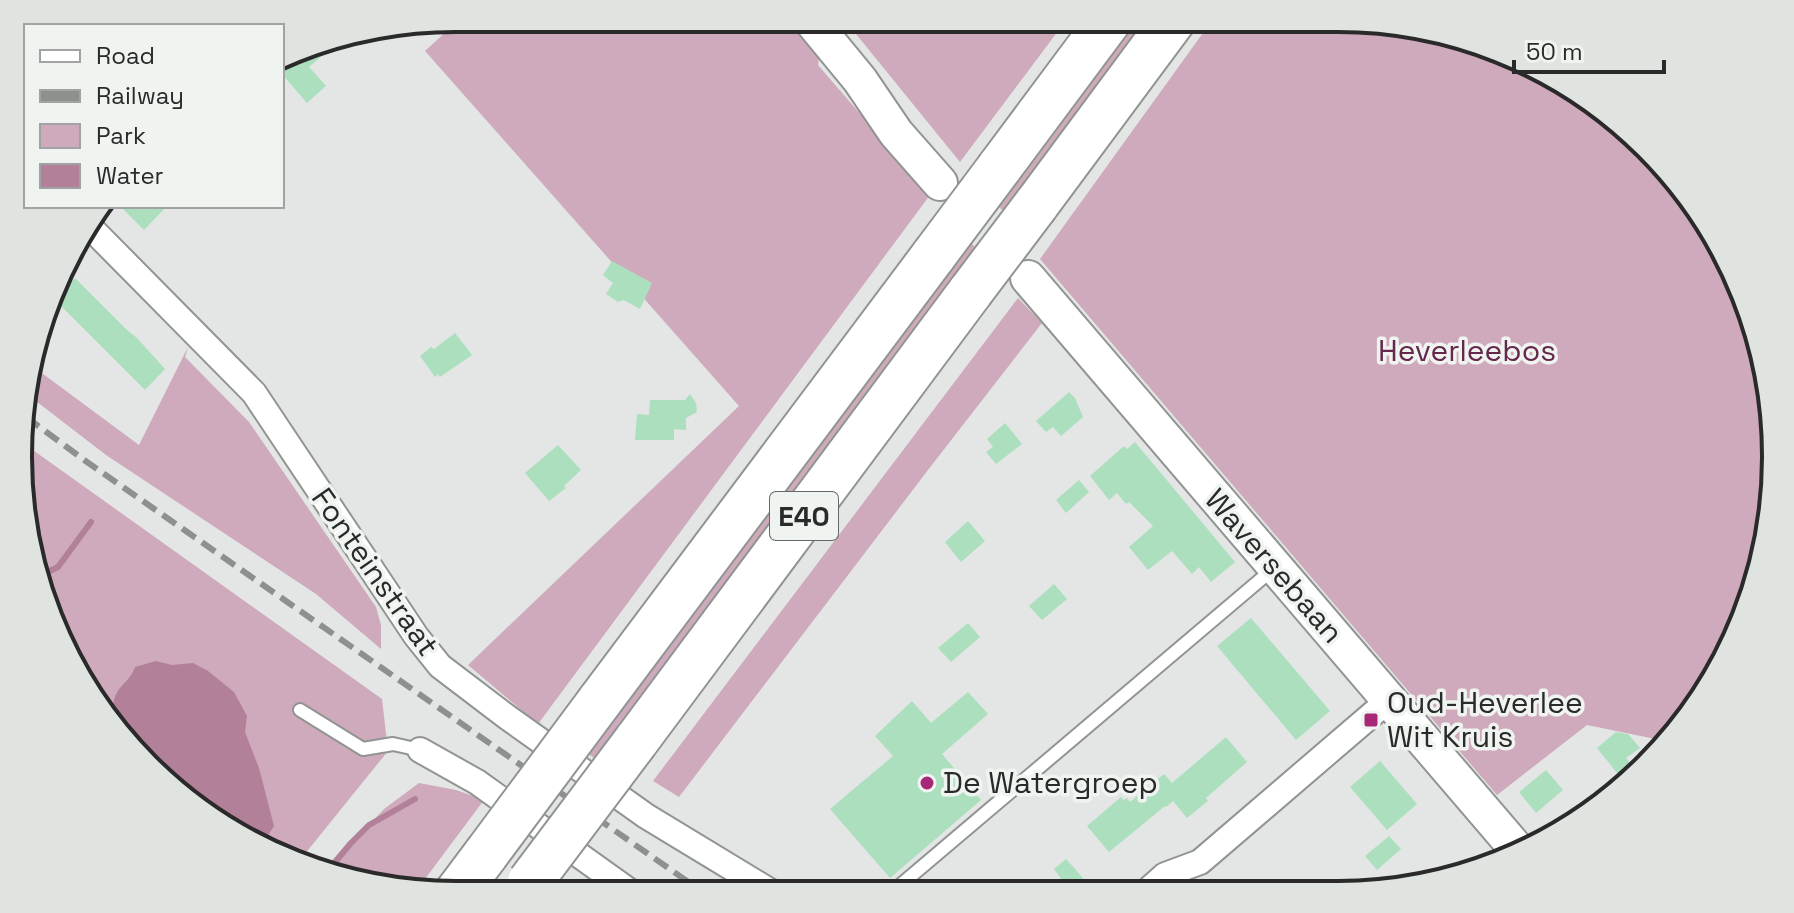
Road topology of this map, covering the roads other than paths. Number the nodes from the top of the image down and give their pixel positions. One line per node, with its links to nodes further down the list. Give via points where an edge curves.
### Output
1 (821, 32): 4 (street, via 860,80 926,142)
2 (1100, 32): 12 (highway, E40, bridge)
3 (1164, 32): 13 (highway, E40, bridge)
4 (944, 178)
5 (96, 233): 15 (street, Fonteinstraat, via 254,393 440,666 646,816)
6 (1028, 278): 7 (street, Waversebaan)
7 (1274, 568): 8 (street, Waversebaan); 16 (lane)
8 (1390, 699): 11 (street, Waversebaan); 17 (street, via 1200,862)
9 (300, 710): 10 (lane, via 363,749 393,744)
10 (420, 750): 14 (street, via 477,782)
11 (1512, 843)
12 (466, 881)
13 (531, 881)
14 (615, 881)
15 (753, 881)
16 (905, 881)
17 (1158, 881)

